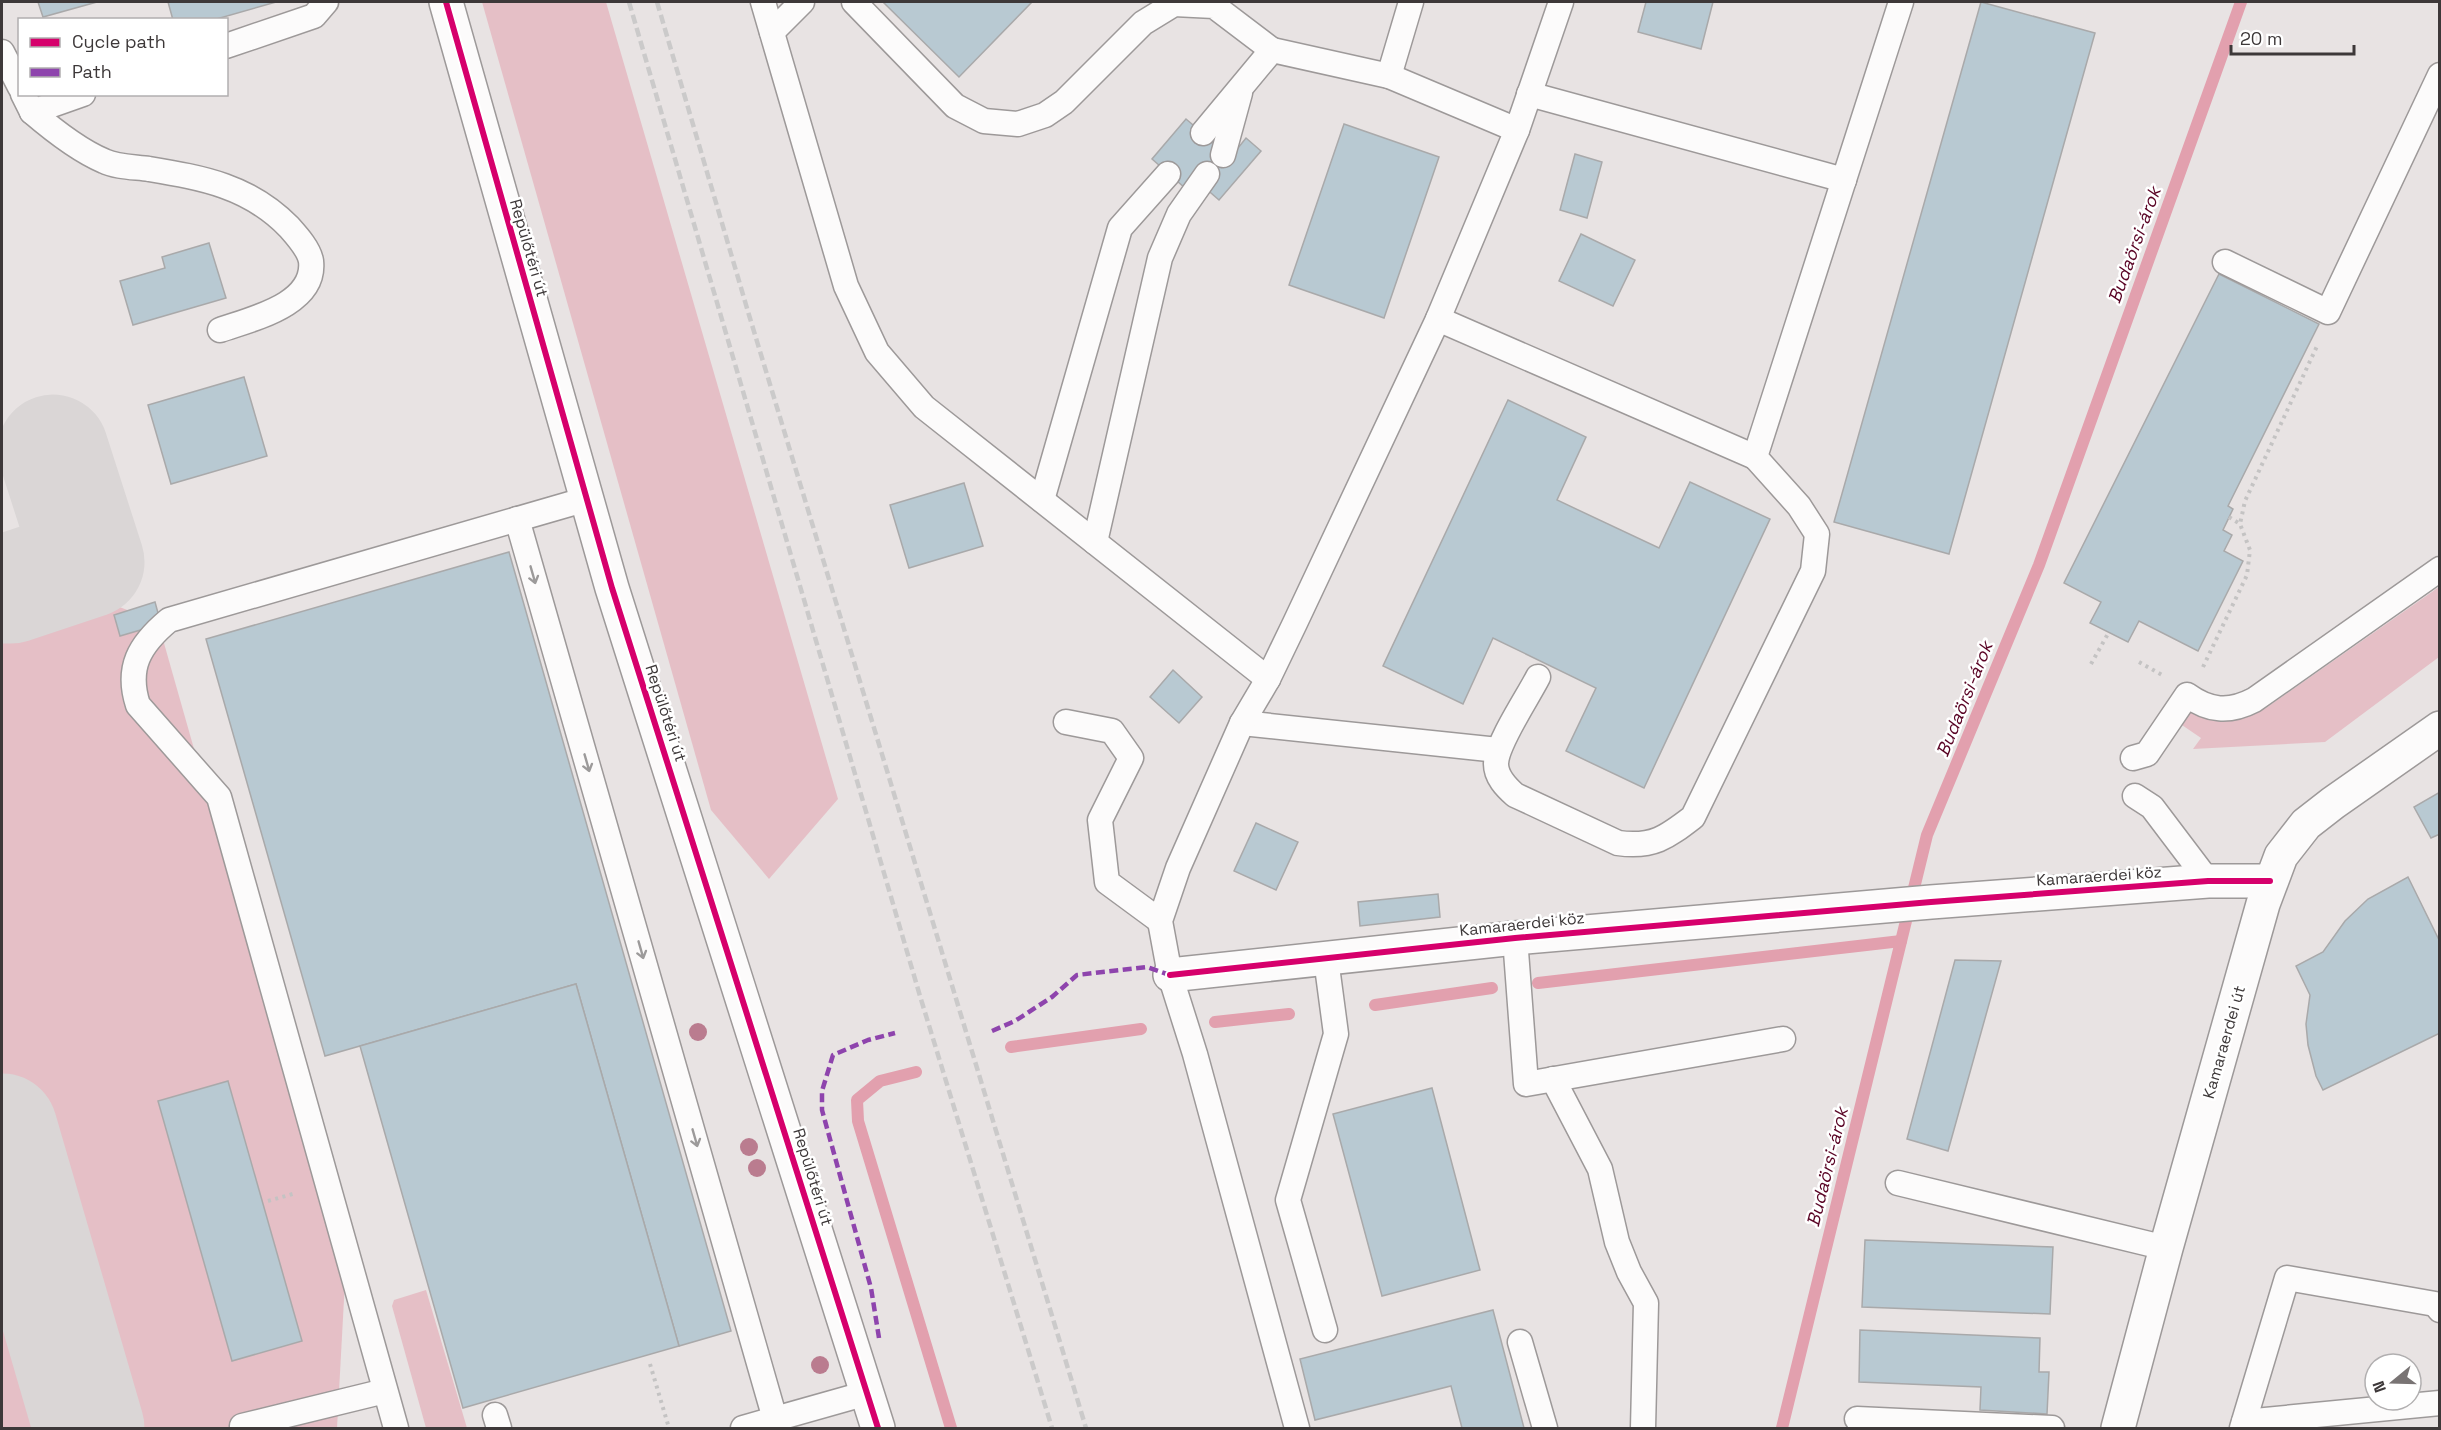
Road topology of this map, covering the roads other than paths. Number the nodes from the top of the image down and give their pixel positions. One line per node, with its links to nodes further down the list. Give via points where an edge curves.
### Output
1 (326, 2): 10 (lane, via 314,16)
2 (446, 2): 32 (street, Repülőtéri út)
3 (763, 2): 9 (lane)
4 (802, 2): 9 (lane)
5 (854, 2): 11 (lane, via 956,106 984,121 1018,124 1045,115 1064,102 1143,23 1174,4 1214,6)
6 (1411, 2): 14 (lane)
7 (1561, 2): 17 (lane)
8 (1901, 2): 25 (lane)
9 (772, 32): 33 (lane, via 846,286 877,352 924,407)
10 (228, 45)
11 (1272, 50): 14 (lane); 16 (lane)
12 (2, 52): 15 (lane)
13 (2439, 75): 28 (lane, via 2328,312)
14 (1389, 76): 20 (lane)
15 (18, 83)
16 (1243, 86): 21 (lane); 22 (lane)
17 (1529, 94): 20 (lane); 25 (lane)
18 (71, 96): 19 (lane)
19 (28, 103): 30 (lane, via 52,129 105,162 191,176 248,194 299,237 311,260 310,279 295,297 276,311)
20 (1517, 130): 29 (lane)
21 (1203, 133)
22 (1223, 154)
23 (1168, 174): 26 (lane)
24 (1207, 174): 27 (lane)
25 (1844, 180): 31 (lane)
26 (1141, 204): 27 (lane); 33 (lane, via 1120,228)
27 (1172, 228): 35 (lane, via 1160,258)
28 (2225, 262)
29 (1438, 319): 31 (lane); 38 (lane)
30 (220, 330)
31 (1755, 457): 42 (lane, via 1799,506 1817,534 1813,571 1693,817 1653,843 1618,843 1515,795 1503,784 1496,766)
32 (587, 499): 34 (lane); 59 (street, Repülőtéri út)
33 (1042, 500): 35 (lane)
34 (517, 519): 58 (lane, via 169,620 155,631 133,672 132,687 138,705 219,798); 61 (lane, one-way to 61)
35 (1095, 542): 38 (lane)
36 (2439, 569): 43 (lane, via 2254,700 2223,710 2199,704 2187,695 2147,754)
37 (1538, 677): 42 (lane)
38 (1268, 679): 40 (lane)
39 (1066, 722): 47 (lane, via 1112,731 1131,758 1100,820 1107,882)
40 (1242, 723): 42 (lane); 47 (lane, via 1178,868)
41 (2439, 728): 46 (street, Kamaraerdei út, via 2306,824 2281,856)
42 (1498, 750)
43 (2133, 758)
44 (2136, 796): 45 (lane, via 2152,807)
45 (2208, 881): 46 (street, Kamaraerdei köz); 48 (street, Kamaraerdei köz)
46 (2270, 881): 54 (street, Kamaraerdei út)
47 (1160, 921): 50 (lane)
48 (1515, 938): 49 (street, Kamaraerdei köz); 52 (lane, via 1527,1084)
49 (1326, 958): 50 (street, Kamaraerdei köz); 56 (lane, via 1336,1034 1288,1200)
50 (1170, 975): 68 (lane)
51 (1783, 1039): 52 (lane)
52 (1553, 1079): 70 (lane, via 1600,1169 1617,1242 1646,1303)
53 (1898, 1183): 54 (lane)
54 (2166, 1248): 72 (street, Kamaraerdei út)
55 (2439, 1310): 63 (lane, via 2435,1304 2287,1278)
56 (1325, 1330)
57 (1520, 1342): 69 (lane)
58 (385, 1391): 64 (lane); 65 (lane)
59 (867, 1393): 61 (lane); 67 (street, Repülőtéri út)
60 (2439, 1403): 63 (lane)
61 (775, 1419): 66 (lane)
62 (1857, 1419): 71 (lane)
63 (2243, 1425)
64 (242, 1426)
65 (396, 1428)
66 (743, 1428)
67 (878, 1428)
68 (1297, 1428)
69 (1545, 1428)
70 (1643, 1428)
71 (2052, 1428)
72 (2118, 1428)

